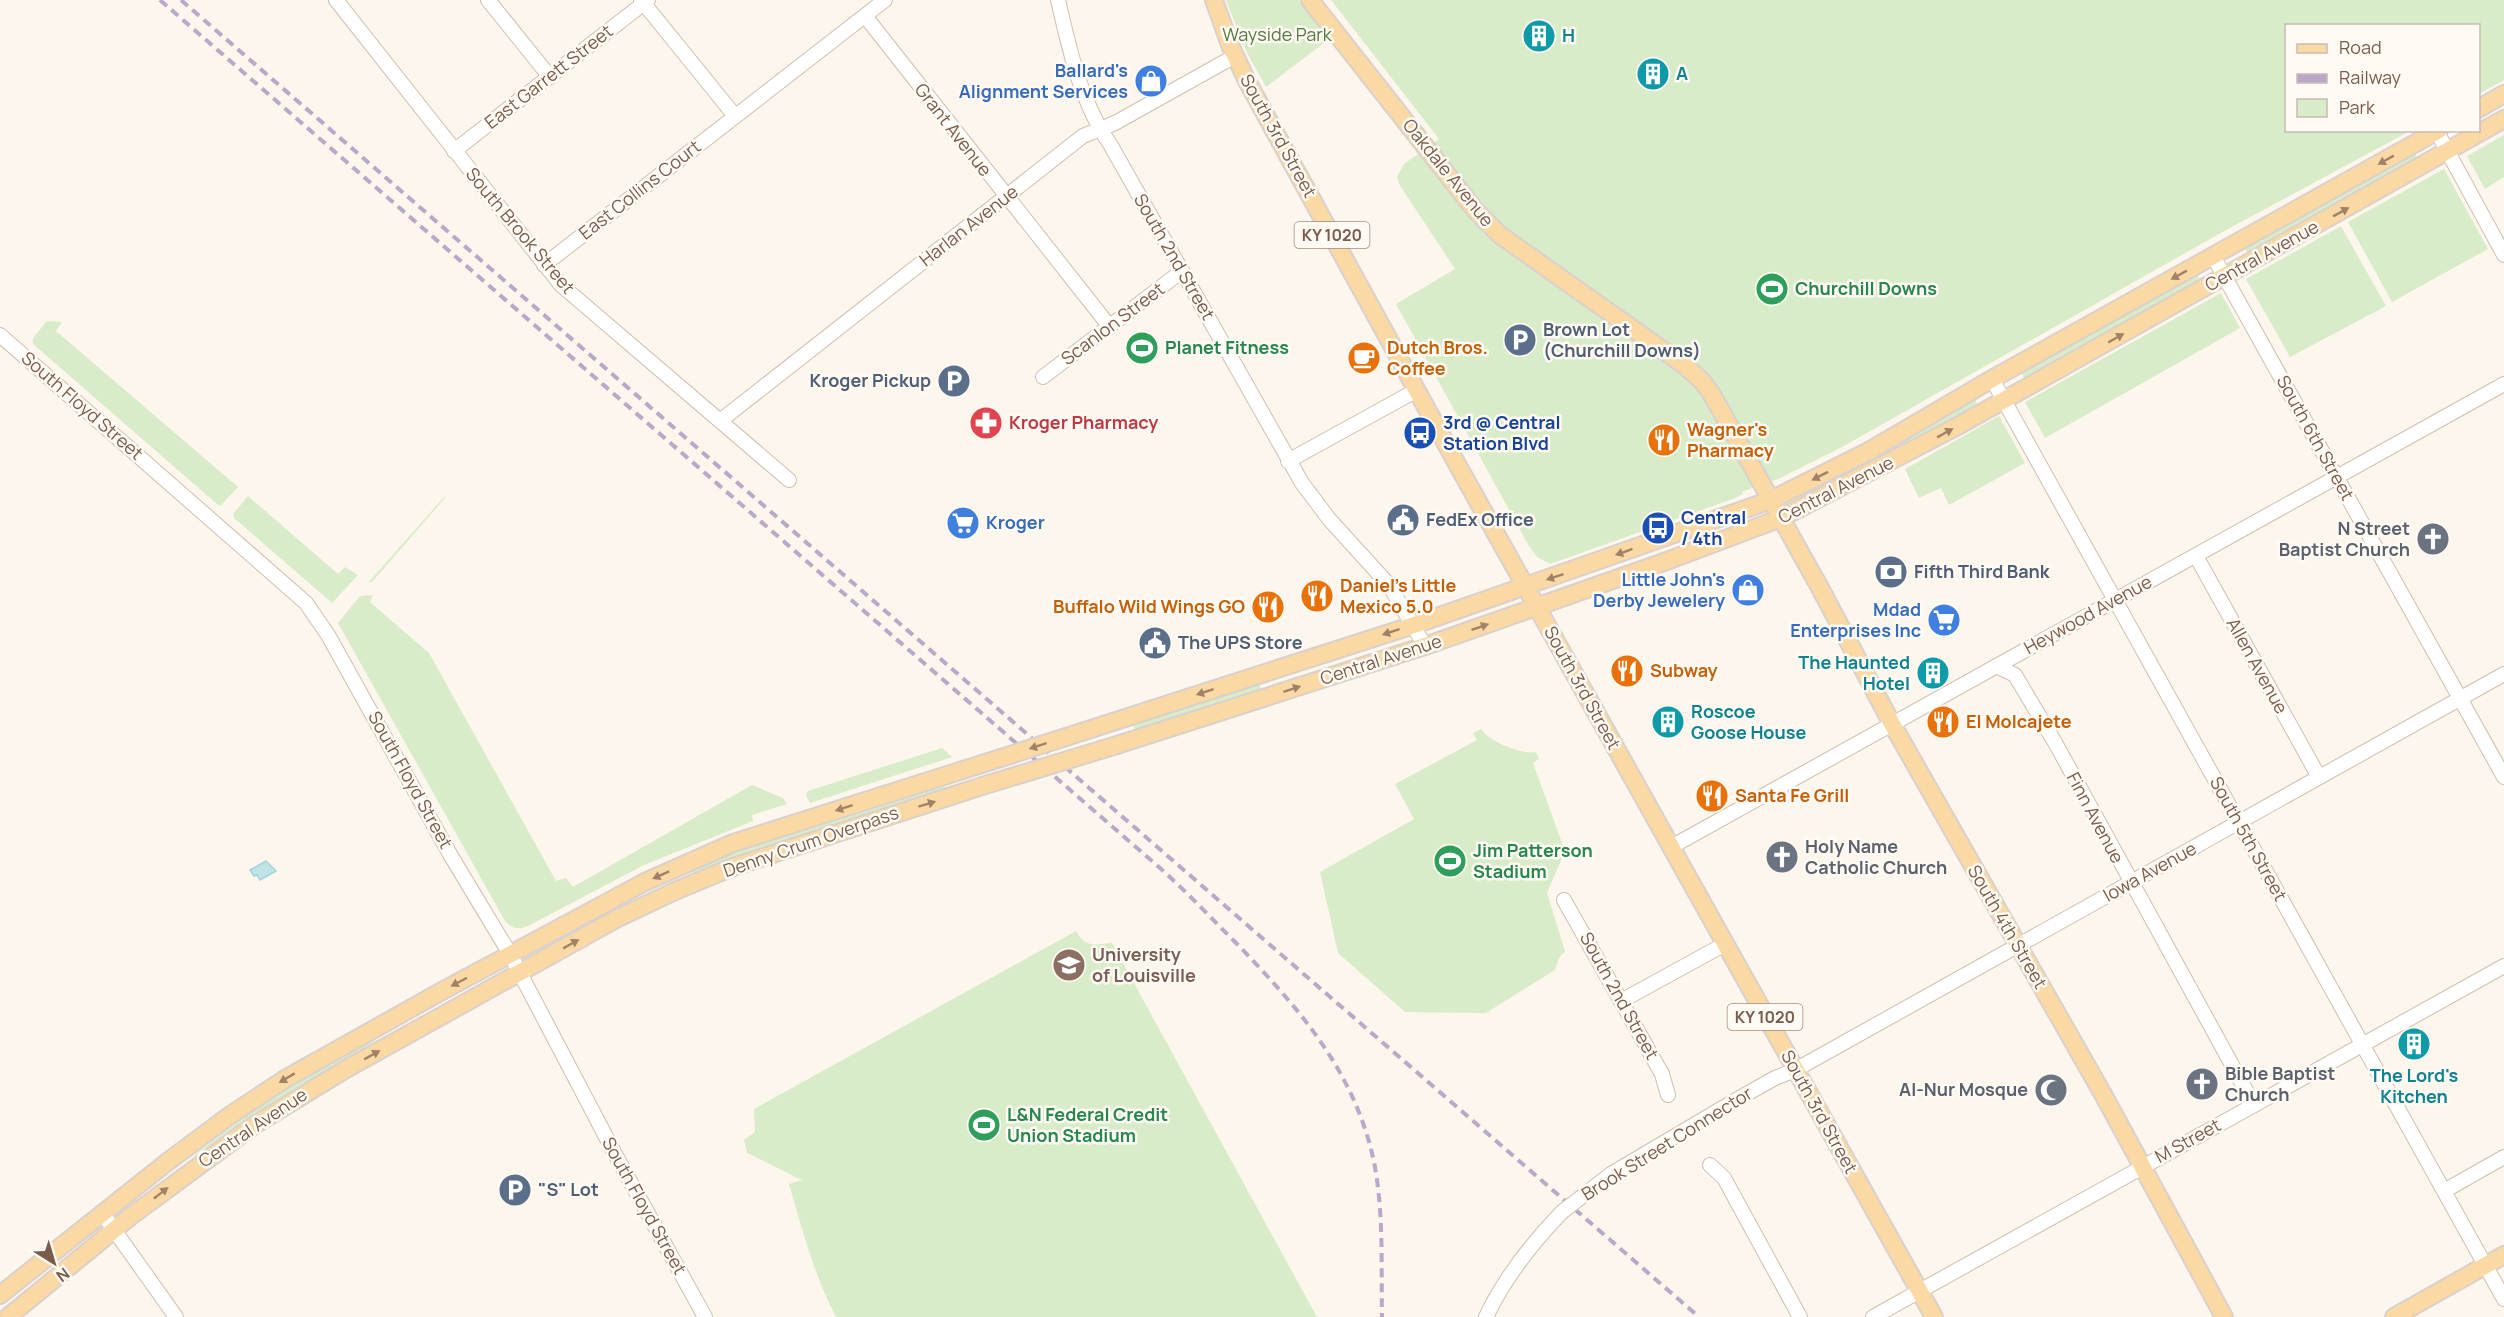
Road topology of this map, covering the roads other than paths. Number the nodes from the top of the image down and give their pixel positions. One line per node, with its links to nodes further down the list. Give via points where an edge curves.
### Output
1 (336, 0): 18 (street, South Brook Street)
2 (488, 0): 10 (street)
3 (885, 0): 8 (street, East Collins Court)
4 (1058, 0): 15 (street, South 2nd Street, via 1076,70)
5 (1214, 0): 9 (main road, KY 1020)
6 (1310, 0): 30 (main road, Oakdale Avenue, via 1475,210 1500,235)
7 (644, 1): 10 (street, East Garrett Street); 13 (street)
8 (864, 16): 13 (street, East Collins Court); 20 (street, Grant Avenue)
9 (1235, 56): 15 (street, Harlan Avenue); 32 (main road, South 3rd Street / KY 1020)
10 (550, 77): 18 (street, East Garrett Street)
11 (2504, 94): 12 (main road)
12 (2480, 108)
13 (735, 116): 23 (street, East Collins Court)
14 (2504, 119): 19 (main road, Central Avenue)
15 (1100, 129): 20 (street, Harlan Avenue, via 1083,136); 24 (street, South 2nd Street)
16 (2436, 132): 22 (main road, Central Avenue, one-way to 22)
17 (2438, 132): 19 (street)
18 (454, 152): 23 (street, South Brook Street)
19 (2447, 152): 21 (street); 25 (main road, Central Avenue, one-way to 19)
20 (1006, 197): 26 (street, Grant Avenue); 34 (street, Harlan Avenue)
21 (2504, 255)
22 (2213, 256): 25 (street, South 6th Street); 29 (main road, Central Avenue, one-way to 29)
23 (544, 266): 34 (street, South Brook Street)
24 (1182, 271): 26 (street, Scanlon Street); 35 (street, South 2nd Street)
25 (2225, 277): 33 (main road, Central Avenue, one-way to 25); 36 (street, South 6th Street)
26 (1110, 327): 28 (street, Scanlon Street)
27 (0, 335): 60 (street, South Floyd Street, via 306,603)
28 (1043, 377)
29 (1992, 379): 33 (street, South 5th Street); 38 (main road, Central Avenue, one-way to 38, via 1869,450)
30 (1701, 381): 38 (main road, South 4th Street)
31 (2504, 384): 36 (street, Heywood Avenue)
32 (1417, 390): 35 (street); 41 (main road, South 3rd Street / KY 1020)
33 (2003, 400): 39 (main road, Central Avenue, one-way to 33); 42 (street, South 5th Street)
34 (720, 422): 37 (street, South Brook Street)
35 (1288, 461): 44 (street, South 2nd Street, via 1329,519 1389,585)
36 (2337, 477): 40 (street, Heywood Avenue); 48 (street, South 6th Street)
37 (789, 480)
38 (1771, 500): 39 (main road, South 4th Street); 41 (main road, Central Avenue, one-way to 41)
39 (1781, 518): 43 (main road, Central Avenue); 49 (main road, South 4th Street)
40 (2196, 556): 42 (street, Heywood Avenue); 52 (street, Allen Avenue)
41 (1526, 586): 43 (main road, South 3rd Street / KY 1020); 44 (main road, Central Avenue)
42 (2115, 601): 46 (street, Heywood Avenue); 54 (street, South 5th Street)
43 (1537, 607): 45 (main road, Central Avenue, one-way to 43); 55 (main road, South 3rd Street / KY 1020)
44 (1414, 625): 45 (street, South 2nd Street); 50 (main road, Central Avenue, one-way to 50)
45 (1425, 646): 51 (main road, Central Avenue, one-way to 45)
46 (1996, 666): 49 (street, Heywood Avenue); 56 (street, Finn Avenue, via 2015,675)
47 (2504, 674): 48 (street, Iowa Avenue)
48 (2460, 699): 52 (street, Iowa Avenue); 53 (street, South 6th Street)
49 (1892, 724): 55 (street, Heywood Avenue); 59 (main road, South 4th Street)
50 (1094, 728): 60 (main road, Denny Crum Overpass, one-way to 60, bridge, via 733,843 645,882)
51 (1117, 745): 62 (main road, Denny Crum Overpass, one-way to 51, bridge, via 675,891 791,847)
52 (2319, 777): 54 (street, Iowa Avenue)
53 (2504, 777)
54 (2239, 822): 56 (street, Iowa Avenue); 64 (street, South 5th Street)
55 (1671, 847): 58 (main road, South 3rd Street / KY 1020)
56 (2131, 884): 59 (street, Iowa Avenue); 67 (street, Finn Avenue)
57 (1564, 900): 63 (street, South 2nd Street)
58 (1725, 944): 63 (street); 65 (main road, South 3rd Street / KY 1020)
59 (2018, 945): 65 (street, Iowa Avenue); 70 (main road, South 4th Street)
60 (510, 954): 62 (street, South Floyd Street); 72 (main road, Central Avenue, one-way to 72, via 285,1079 229,1116)
61 (2504, 966): 64 (street, M Street)
62 (520, 973): 73 (main road, Central Avenue, one-way to 62, via 253,1126 346,1069); 81 (street, South Floyd Street)
63 (1621, 1001): 66 (street, South 2nd Street, via 1662,1074)
64 (2362, 1044): 67 (street, M Street); 71 (street, South 5th Street)
65 (1795, 1070): 76 (main road, South 3rd Street / KY 1020); 82 (street, Brook Street Connector, bridge, via 1611,1174 1562,1212 1512,1270)
66 (1668, 1095)
67 (2254, 1105): 70 (street, M Street)
68 (2504, 1158): 71 (street)
69 (1710, 1165): 83 (street, via 1724,1178)
70 (2141, 1167): 76 (street, M Street); 86 (main road, South 4th Street)
71 (2444, 1191): 75 (street, South 5th Street)
72 (102, 1213): 73 (street); 77 (main road, Central Avenue)
73 (115, 1229): 79 (main road, Central Avenue); 80 (street)
74 (2504, 1255): 75 (main road)
75 (2486, 1265): 78 (street, South 5th Street); 87 (main road)
76 (1919, 1292): 84 (street, M Street); 85 (main road, South 3rd Street / KY 1020)
77 (0, 1295)
78 (2504, 1299)
79 (8, 1317)
80 (176, 1317)
81 (705, 1317)
82 (1486, 1317)
83 (1800, 1317)
84 (1873, 1317)
85 (1934, 1317)
86 (2224, 1317)
87 (2394, 1317)

